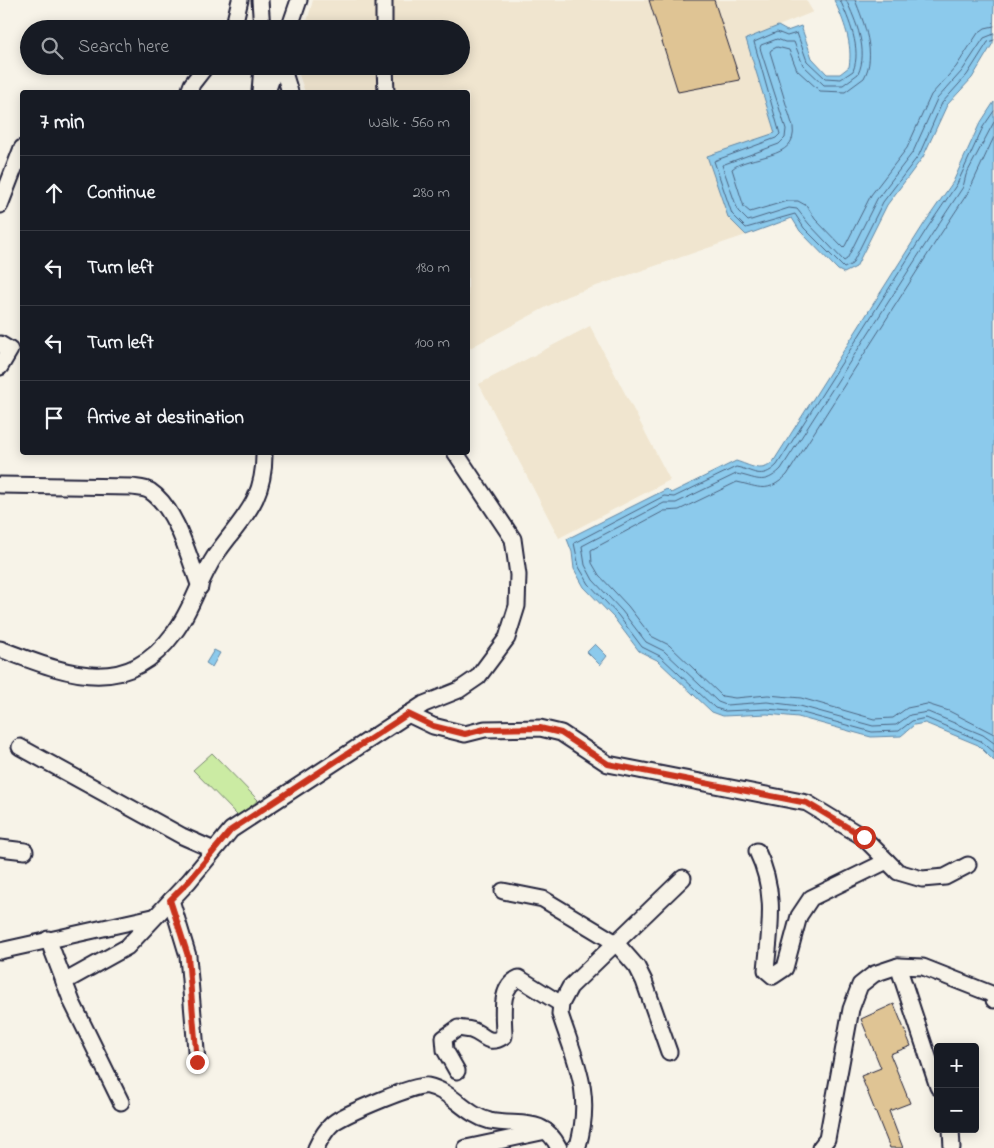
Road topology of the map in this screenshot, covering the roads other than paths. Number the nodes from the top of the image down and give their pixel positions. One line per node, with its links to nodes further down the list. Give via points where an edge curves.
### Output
1 (240, 0): 5 (street)
2 (260, 0): 6 (street)
3 (299, 0): 7 (street)
4 (384, 0): 8 (street)
5 (235, 20)
6 (261, 20)
7 (292, 20)
8 (384, 20)
9 (200, 75): 14 (street)
10 (261, 75): 15 (street)
11 (273, 75): 16 (street)
12 (285, 75): 17 (street)
13 (385, 75): 18 (street)
14 (190, 90)
15 (260, 90)
16 (269, 90)
17 (289, 90)
18 (386, 90)
19 (20, 153): 20 (street)
20 (0, 205)
21 (0, 344): 22 (street, via 10,350)
22 (0, 368)
23 (264, 455): 26 (street, via 259,492 247,516 215,557)
24 (457, 455): 28 (street, via 513,539 518,575 517,606 507,638 478,676 460,690)
25 (0, 485): 26 (street, via 149,490 159,498 180,531)
26 (200, 588): 27 (street, via 175,633 152,658 123,674 92,676 49,667)
27 (0, 649)
28 (408, 714): 31 (street, via 231,830); 34 (street, via 433,726 465,734 485,729 540,728 561,733 608,764 807,803 864,837)
29 (20, 747): 31 (street, via 182,836)
30 (0, 848): 32 (street)
31 (214, 850): 38 (street)
32 (25, 851)
33 (756, 851): 34 (street, via 764,865 772,897 766,970 773,976 785,968 799,916 811,898)
34 (887, 861): 35 (street, via 898,872 922,879 944,876)
35 (968, 865)
36 (683, 878): 41 (street)
37 (503, 891): 41 (street, via 543,899)
38 (170, 900): 39 (street); 48 (street, via 188,956)
39 (153, 917): 40 (street); 44 (street, via 128,947)
40 (48, 939): 42 (street); 44 (street)
41 (616, 943): 46 (street, via 570,987); 47 (street, via 637,967 644,981)
42 (0, 951)
43 (898, 966): 45 (street, via 922,967 994,995); 50 (street); 54 (street, via 874,974 860,985 850,1009)
44 (64, 982): 51 (street)
45 (994, 1000)
46 (561, 1004): 49 (street, via 519,978 510,982 505,989 504,1036 487,1040 472,1030 458,1028 444,1038 445,1050); 58 (street, via 560,1014 584,1086 584,1124 578,1146)
47 (669, 1052)
48 (197, 1062)
49 (457, 1072)
50 (934, 1075)
51 (121, 1102)
52 (546, 1132): 55 (street, via 540,1126 523,1122 491,1121 472,1115 427,1085 412,1087 335,1122); 56 (street); 57 (street)
53 (951, 1133): 59 (street)
54 (826, 1145)
55 (316, 1148)
56 (466, 1148)
57 (560, 1148)
58 (574, 1148)
59 (952, 1148)

